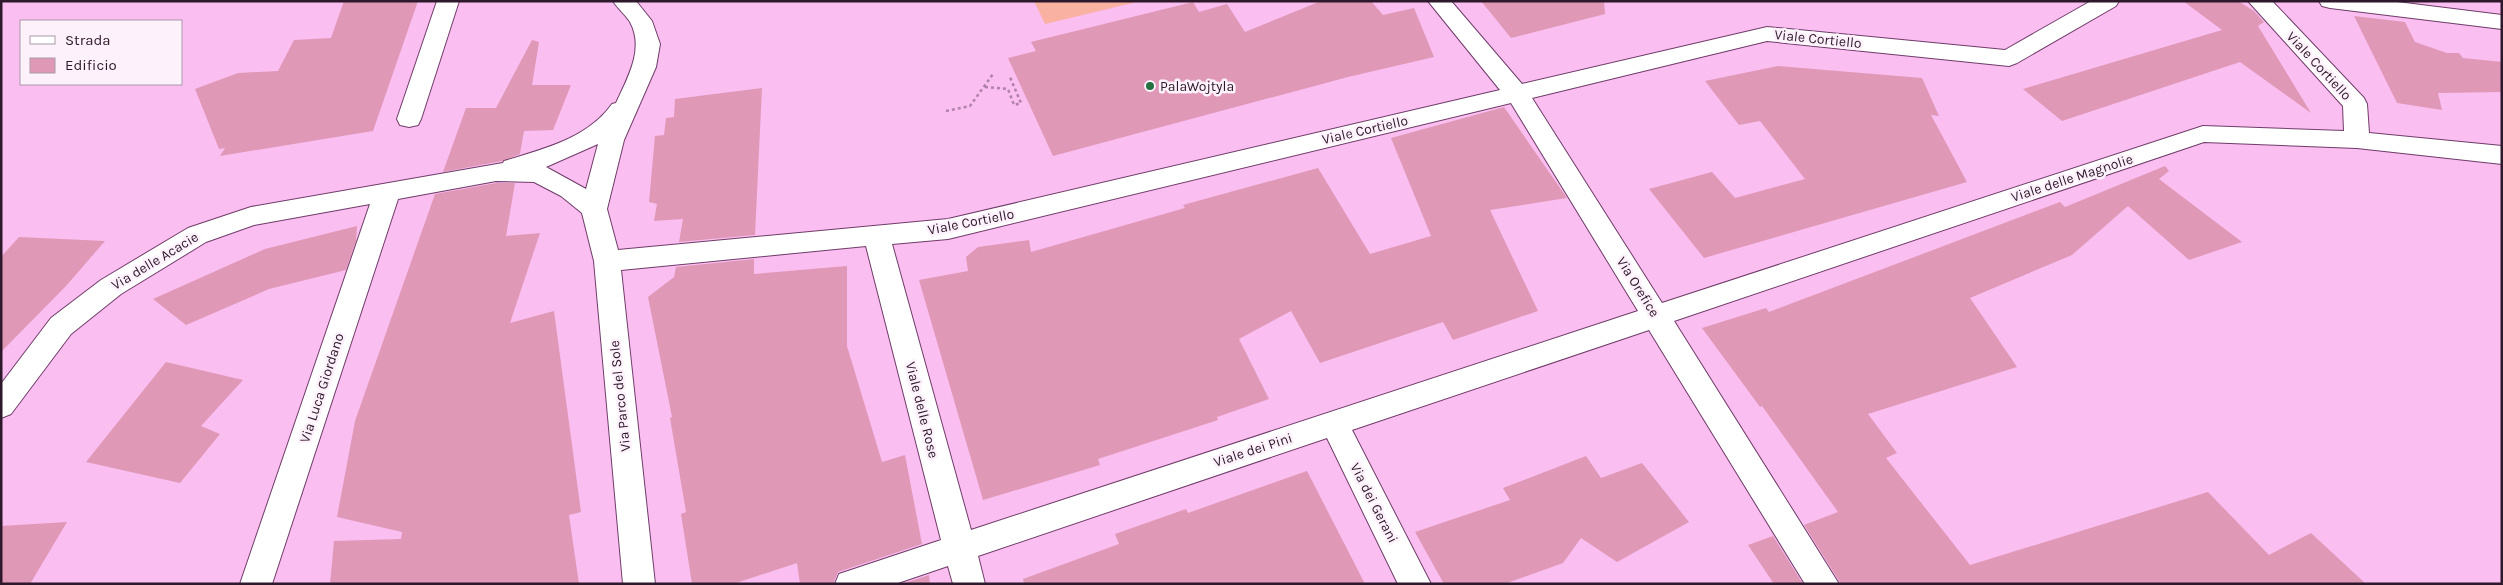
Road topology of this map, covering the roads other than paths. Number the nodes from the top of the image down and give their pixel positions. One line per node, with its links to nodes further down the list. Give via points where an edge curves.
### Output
1 (448, 1): 10 (street)
2 (624, 1): 9 (street, via 641,21 648,44 644,67)
3 (1440, 1): 8 (street, Via Orefice)
4 (2108, 1): 8 (street, Viale Cortiello, via 2009,58 1767,34)
5 (2259, 1): 11 (street, Viale Cortiello, via 2356,104)
6 (2330, 1): 7 (street)
7 (2502, 22)
8 (1516, 94): 16 (street, Viale Cortiello, via 948,229); 18 (street, Via Orefice)
9 (628, 104): 13 (street, via 604,129 573,146 538,161); 15 (street, via 612,140)
10 (409, 119)
11 (2357, 140): 12 (street, Viale delle Magnolie); 18 (street, Viale delle Magnolie, via 2203,134)
12 (2502, 155)
13 (496, 172): 14 (street, Via delle Acacie); 15 (street, via 538,173 570,190)
14 (387, 193): 19 (street, Via delle Acacie, via 251,216 189,239 111,287 61,326); 22 (street, Via Luca Giordano)
15 (594, 209): 17 (street, Via Parco del Sole)
16 (877, 236): 17 (street, Viale Cortiello); 21 (street, Viale delle Rose)
17 (607, 261): 23 (street, Via Parco del Sole)
18 (1656, 316): 20 (street, Viale dei Pini); 27 (street, Via Orefice)
19 (1, 406)
20 (1334, 423): 21 (street, Viale dei Pini); 26 (street, Via dei Gerani)
21 (958, 548): 24 (street, Viale dei Pini); 25 (street, Viale delle Rose)
22 (256, 584)
23 (640, 584)
24 (851, 584)
25 (969, 584)
26 (1415, 584)
27 (1823, 584)

